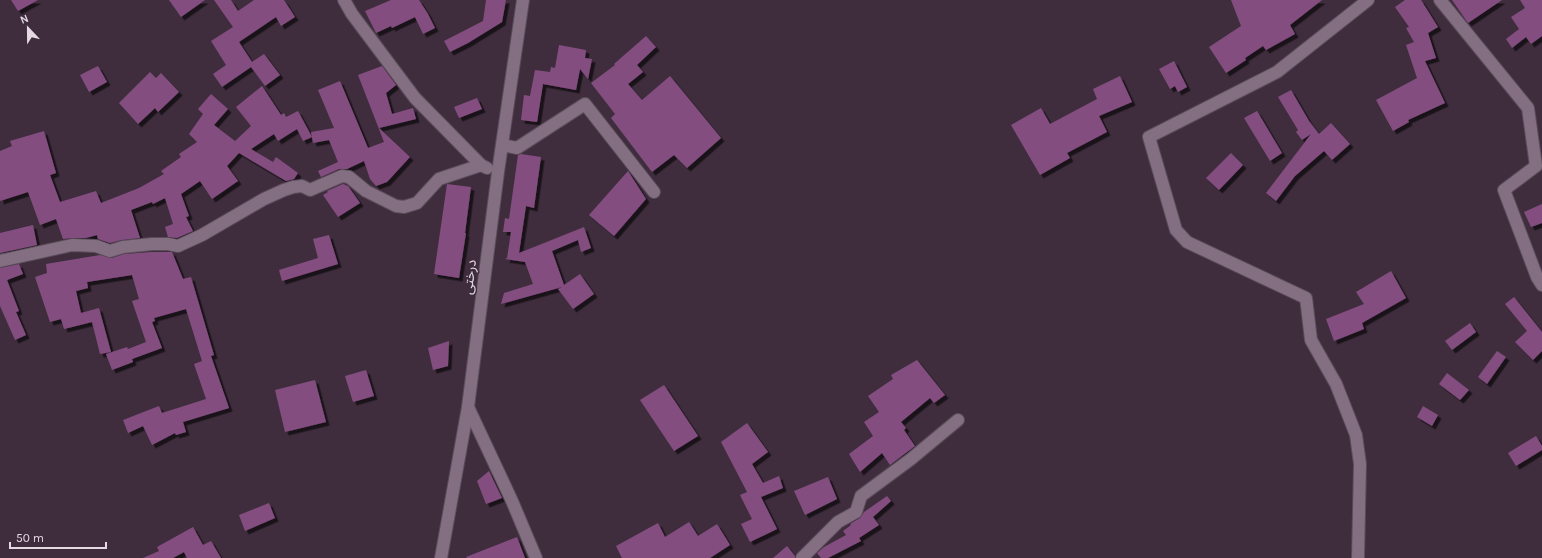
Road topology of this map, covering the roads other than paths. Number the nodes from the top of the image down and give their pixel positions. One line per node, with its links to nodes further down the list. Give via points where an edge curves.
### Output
1 (344, 0): 6 (street, via 415,98)
2 (522, 0): 5 (street, درختی)
3 (1368, 0): 16 (street, via 1277,72 1149,137 1176,230 1187,242 1306,298 1310,340 1336,384 1356,435 1360,464)
4 (1440, 0): 10 (street, via 1528,108 1536,166 1504,190)
5 (502, 145): 7 (street, درختی); 8 (street, via 517,148 585,104)
6 (481, 165): 7 (street); 9 (street, via 439,179 417,203 404,207 396,206 366,191 350,177 342,176 310,190 302,186 284,190 178,246 152,244 110,251 96,246 72,245)
7 (498, 172): 11 (street, درختی)
8 (654, 192)
9 (0, 261)
10 (1542, 285)
11 (468, 407): 13 (street, درختی); 14 (street)
12 (958, 420): 15 (street, via 861,496 856,512 838,522)
13 (441, 558)
14 (536, 558)
15 (802, 558)
16 (1358, 558)

